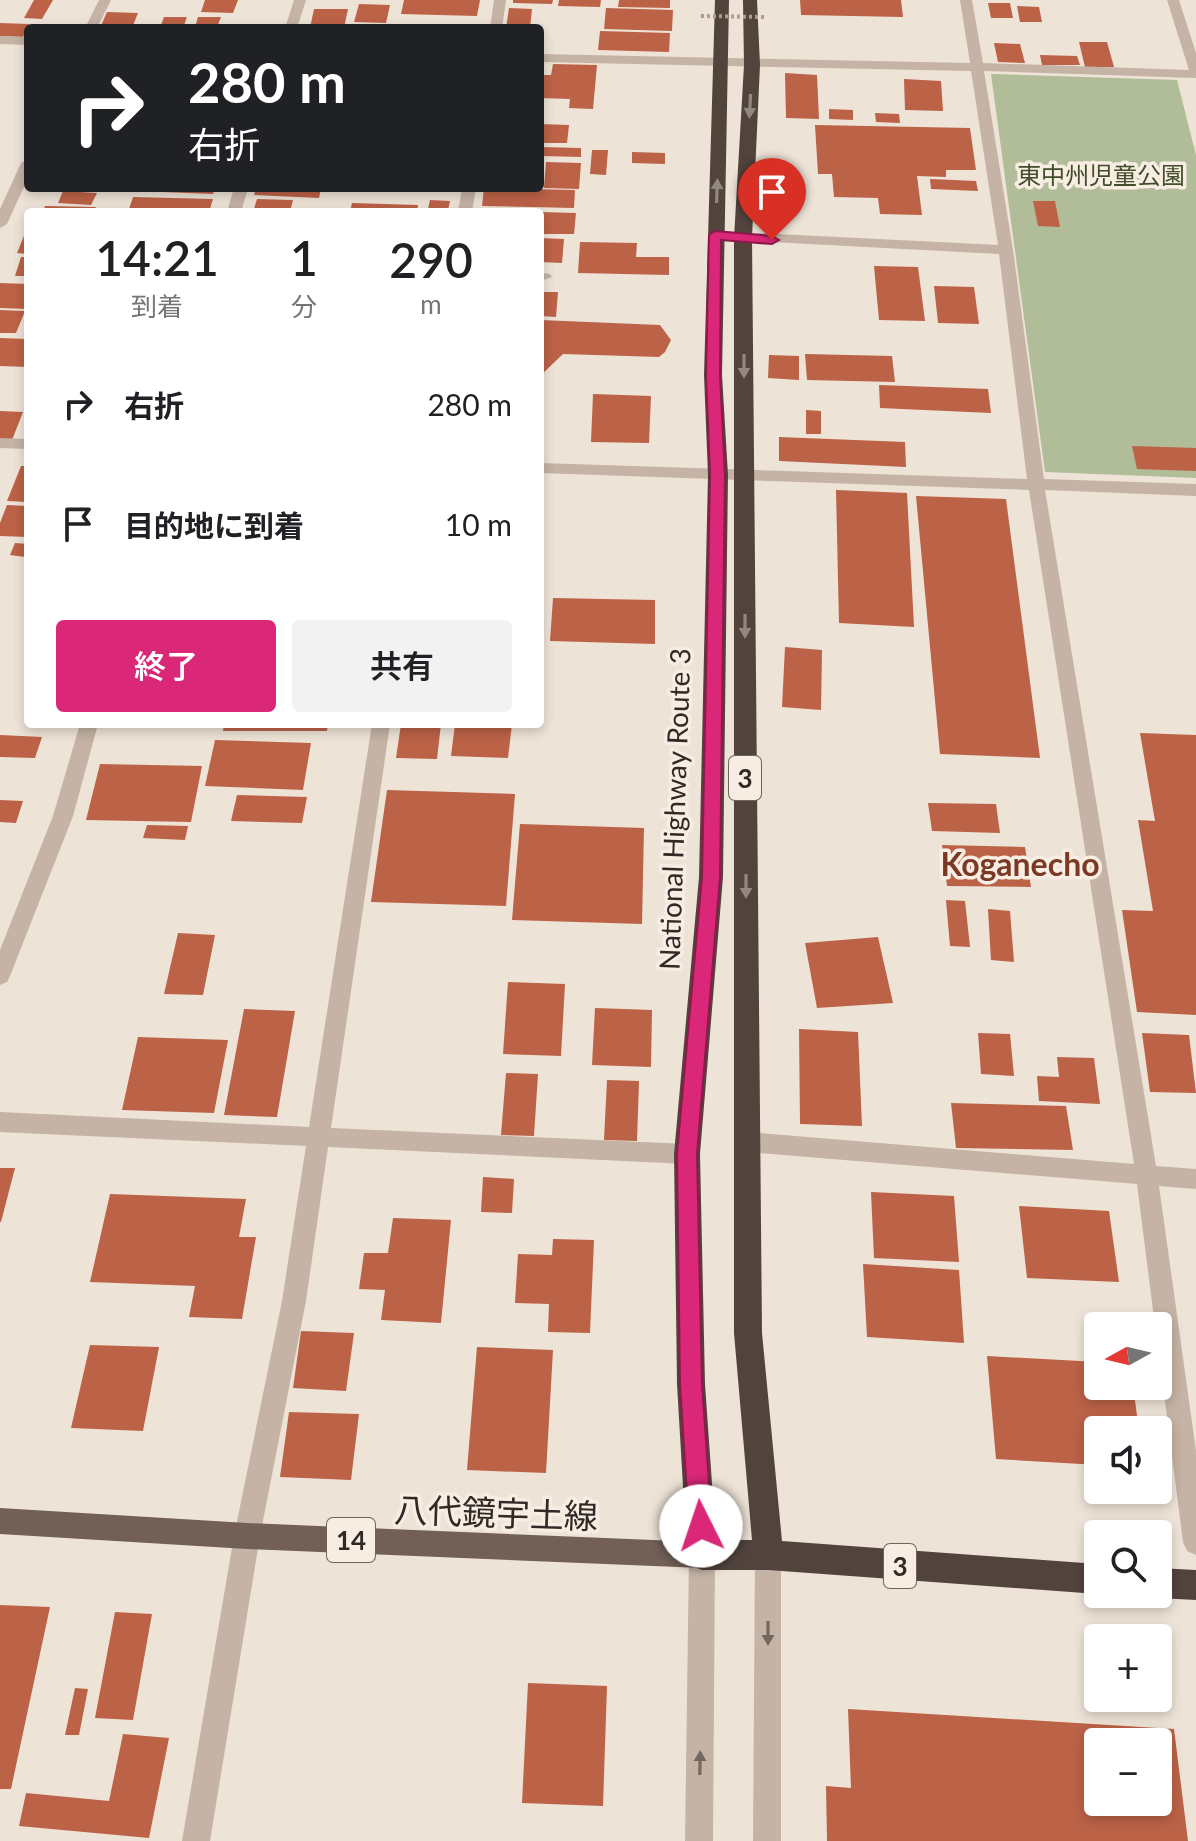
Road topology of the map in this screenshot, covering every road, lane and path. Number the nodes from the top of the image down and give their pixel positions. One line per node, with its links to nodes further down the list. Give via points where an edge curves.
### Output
1 (105, 0): 9 (street)
2 (300, 0): 10 (street)
3 (500, 0): 11 (street)
4 (722, 0): 15 (highway, National Highway Route 3 / 3)
5 (966, 0): 17 (street)
6 (1173, 0): 18 (street)
7 (757, 8): 8 (path, bridge); 16 (highway, 3)
8 (701, 16)
9 (93, 24)
10 (292, 24)
11 (497, 24)
12 (0, 40): 13 (street)
13 (24, 41)
14 (544, 58): 15 (street)
15 (721, 63): 16 (street); 21 (highway, National Highway Route 3 / 3, one-way to 15)
16 (752, 65): 17 (street); 22 (highway, 3, one-way to 22)
17 (977, 66): 18 (street); 23 (street)
18 (1196, 74)
19 (24, 172): 20 (street)
20 (0, 224)
21 (715, 235): 22 (street); 28 (highway, National Highway Route 3 / 3)
22 (743, 238): 23 (street); 27 (highway, 3, one-way to 27)
23 (1006, 250): 29 (street)
24 (0, 443): 25 (street)
25 (24, 444)
26 (544, 468): 28 (street)
27 (745, 474): 28 (street); 29 (street); 36 (highway, 3, one-way to 36)
28 (718, 475): 37 (highway, National Highway Route 3 / 3, via 711,877)
29 (1036, 484): 30 (street); 38 (street)
30 (1196, 490)
31 (88, 728): 33 (street, via 63,816)
32 (380, 728): 35 (street)
33 (0, 976)
34 (0, 1122): 35 (street)
35 (320, 1135): 37 (street); 41 (street, via 294,1301)
36 (746, 1142): 38 (street); 44 (highway, 3, via 748,1333)
37 (687, 1154): 43 (highway, National Highway Route 3 / 3, via 691,1384)
38 (1147, 1177): 39 (street); 42 (street)
39 (1196, 1179)
40 (0, 1521): 41 (main road, 八代鏡宇土線 / 14)
41 (247, 1536): 43 (main road, 八代鏡宇土線 / 14); 48 (street)
42 (1196, 1542)
43 (702, 1555): 44 (highway, 3); 49 (street, one-way to 43)
44 (768, 1555): 45 (highway, 3); 50 (street, one-way to 50)
45 (1084, 1578)
46 (1172, 1584): 47 (highway)
47 (1196, 1585)
48 (196, 1841)
49 (699, 1841)
50 (767, 1841)

